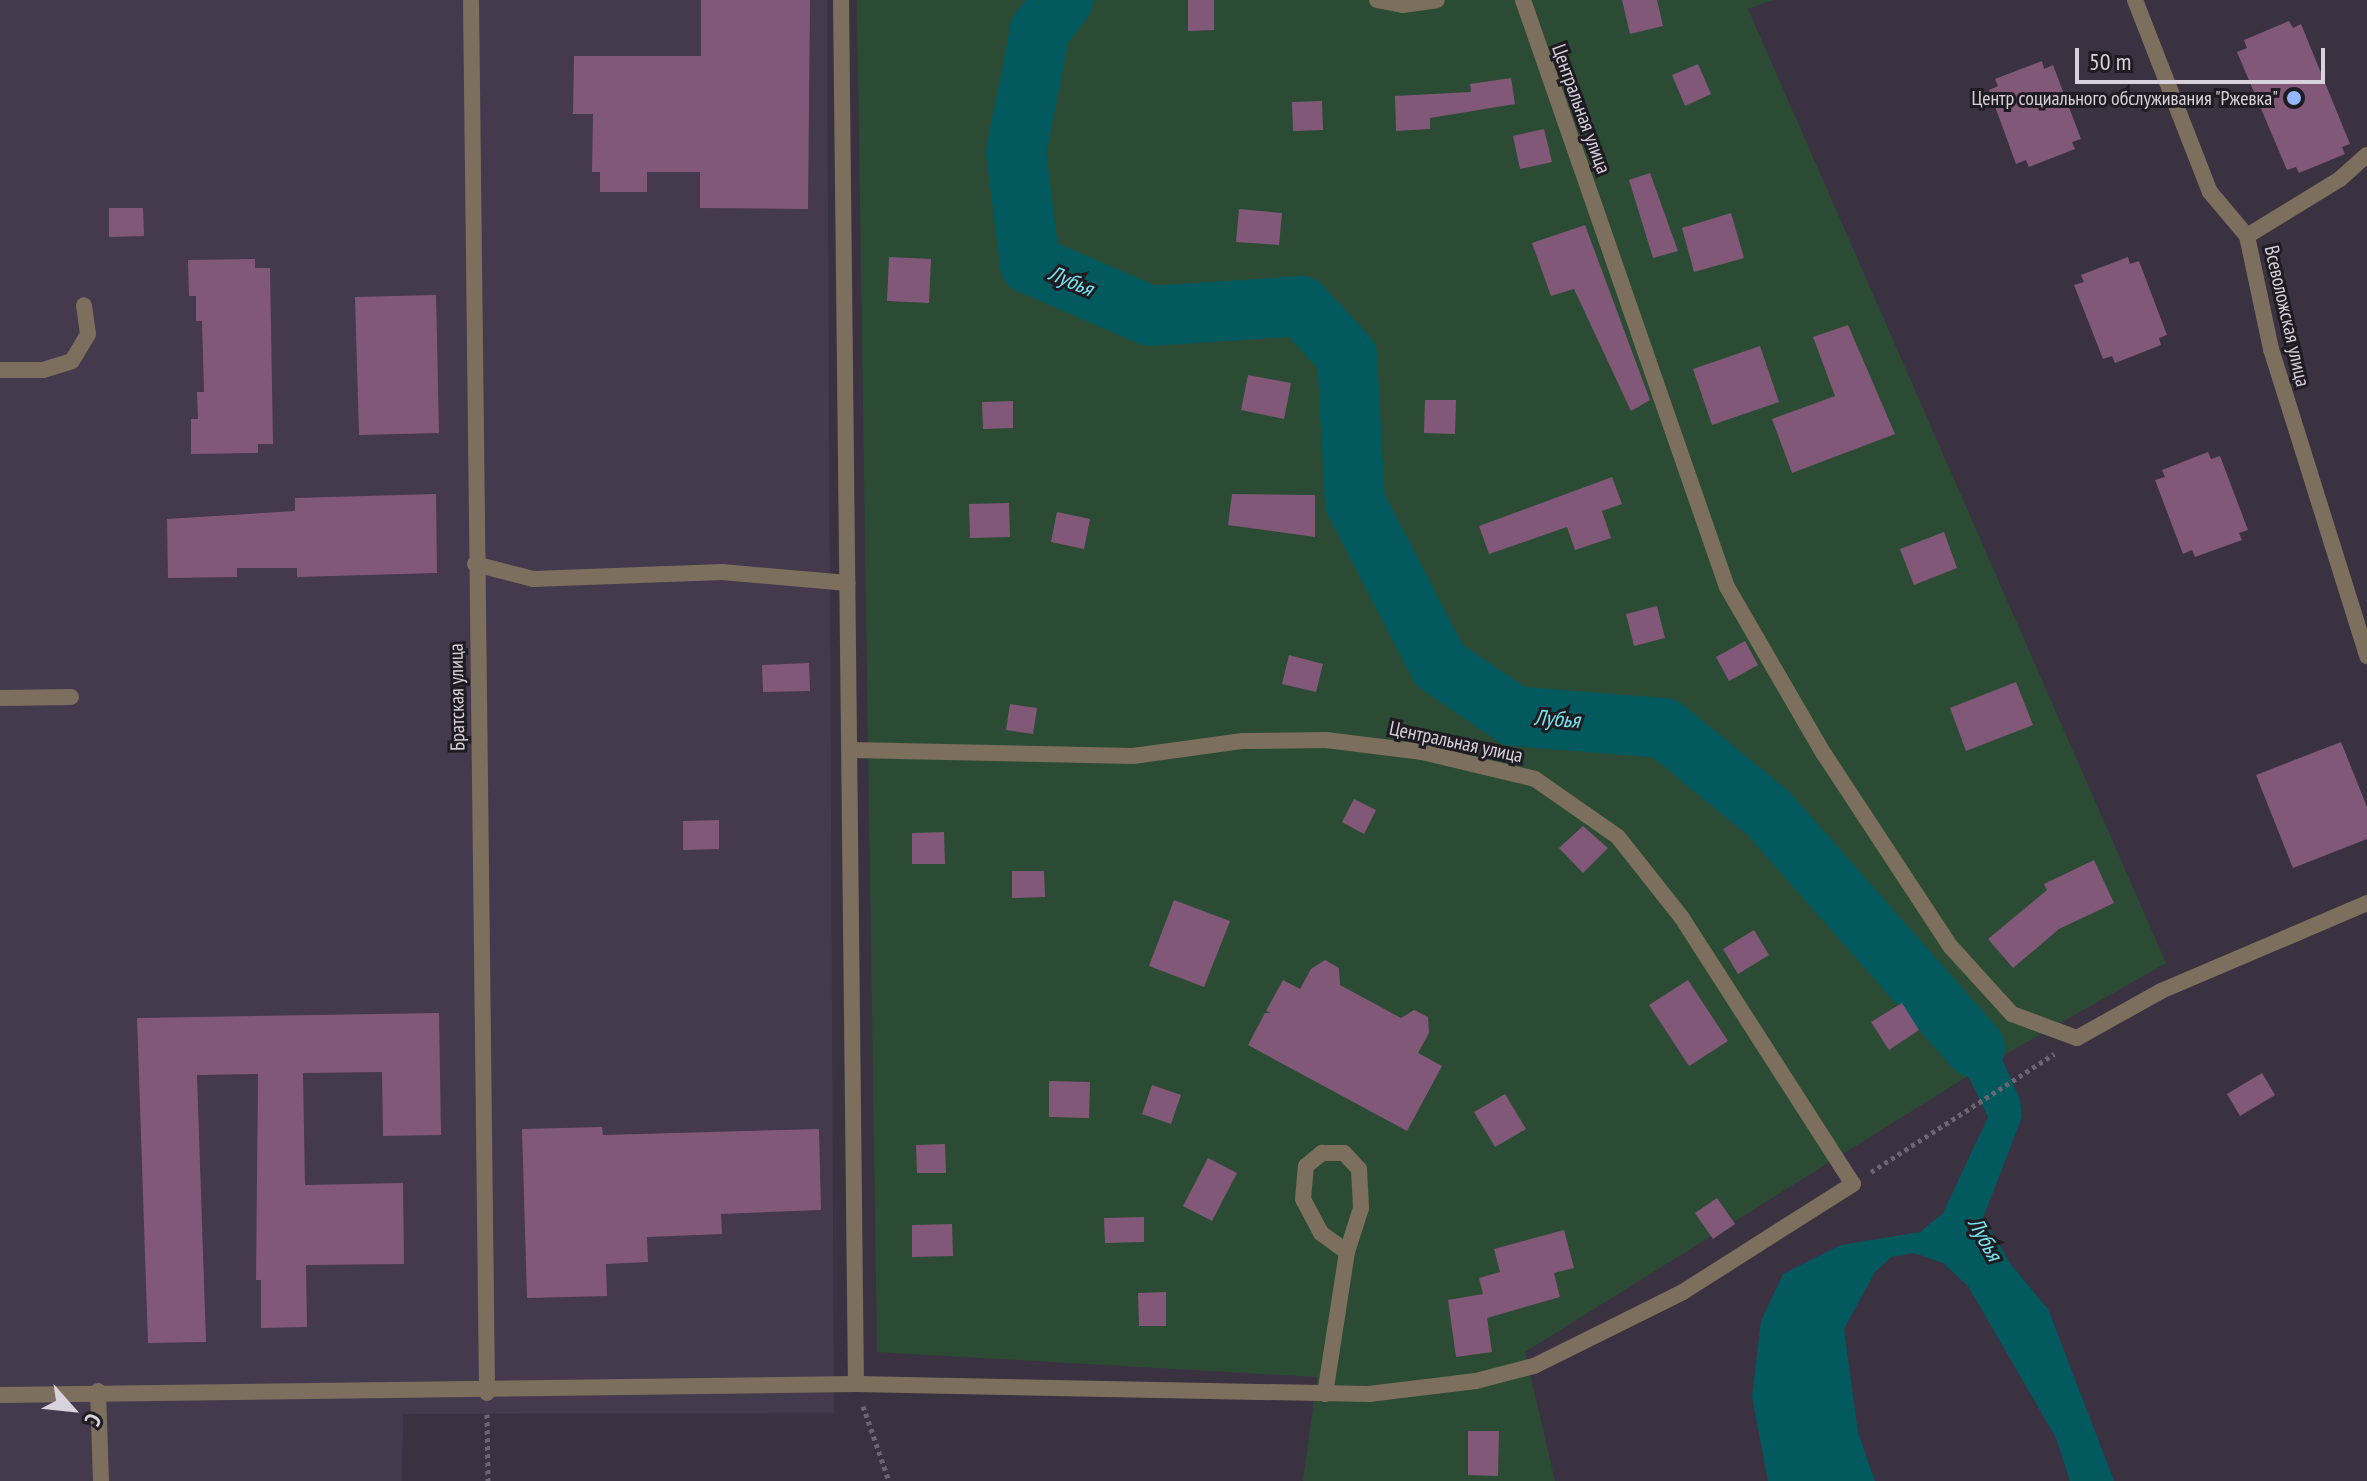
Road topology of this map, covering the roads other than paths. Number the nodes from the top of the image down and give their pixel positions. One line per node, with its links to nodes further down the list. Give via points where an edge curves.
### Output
1 (471, 0): 11 (street, Братская улица)
2 (841, 0): 12 (street)
3 (1377, 0): 4 (street, via 1403,5)
4 (1437, 0)
5 (1523, 0): 17 (street, Центральная улица, via 1727,587 1824,754 1951,947 2012,1014 2077,1038 2161,991)
6 (2135, 0): 8 (street, Всеволожская улица, via 2210,192)
7 (2367, 155): 8 (street, via 2340,179)
8 (2247, 236): 13 (street, Всеволожская улица, via 2271,349)
9 (84, 305): 10 (street, via 88,334 72,361 43,370)
10 (0, 370)
11 (475, 564): 12 (street, via 533,579 722,572); 21 (street, Братская улица)
12 (848, 583): 16 (street)
13 (2367, 656)
14 (71, 697): 15 (street)
15 (0, 698)
16 (850, 750): 19 (street); 22 (street, Центральная улица, via 1133,756 1243,741 1326,740 1422,752 1535,779 1627,848 1682,918 1853,1184 1683,1292 1534,1366 1476,1381)
17 (2367, 903)
18 (1347, 1252): 18 (street, via 1361,1208 1359,1169 1344,1153 1322,1153 1306,1166 1303,1199 1321,1233); 22 (street)
19 (856, 1384): 21 (street); 22 (street)
20 (98, 1391): 21 (street); 23 (street); 24 (street)
21 (487, 1393)
22 (1325, 1394)
23 (0, 1395)
24 (101, 1481)

